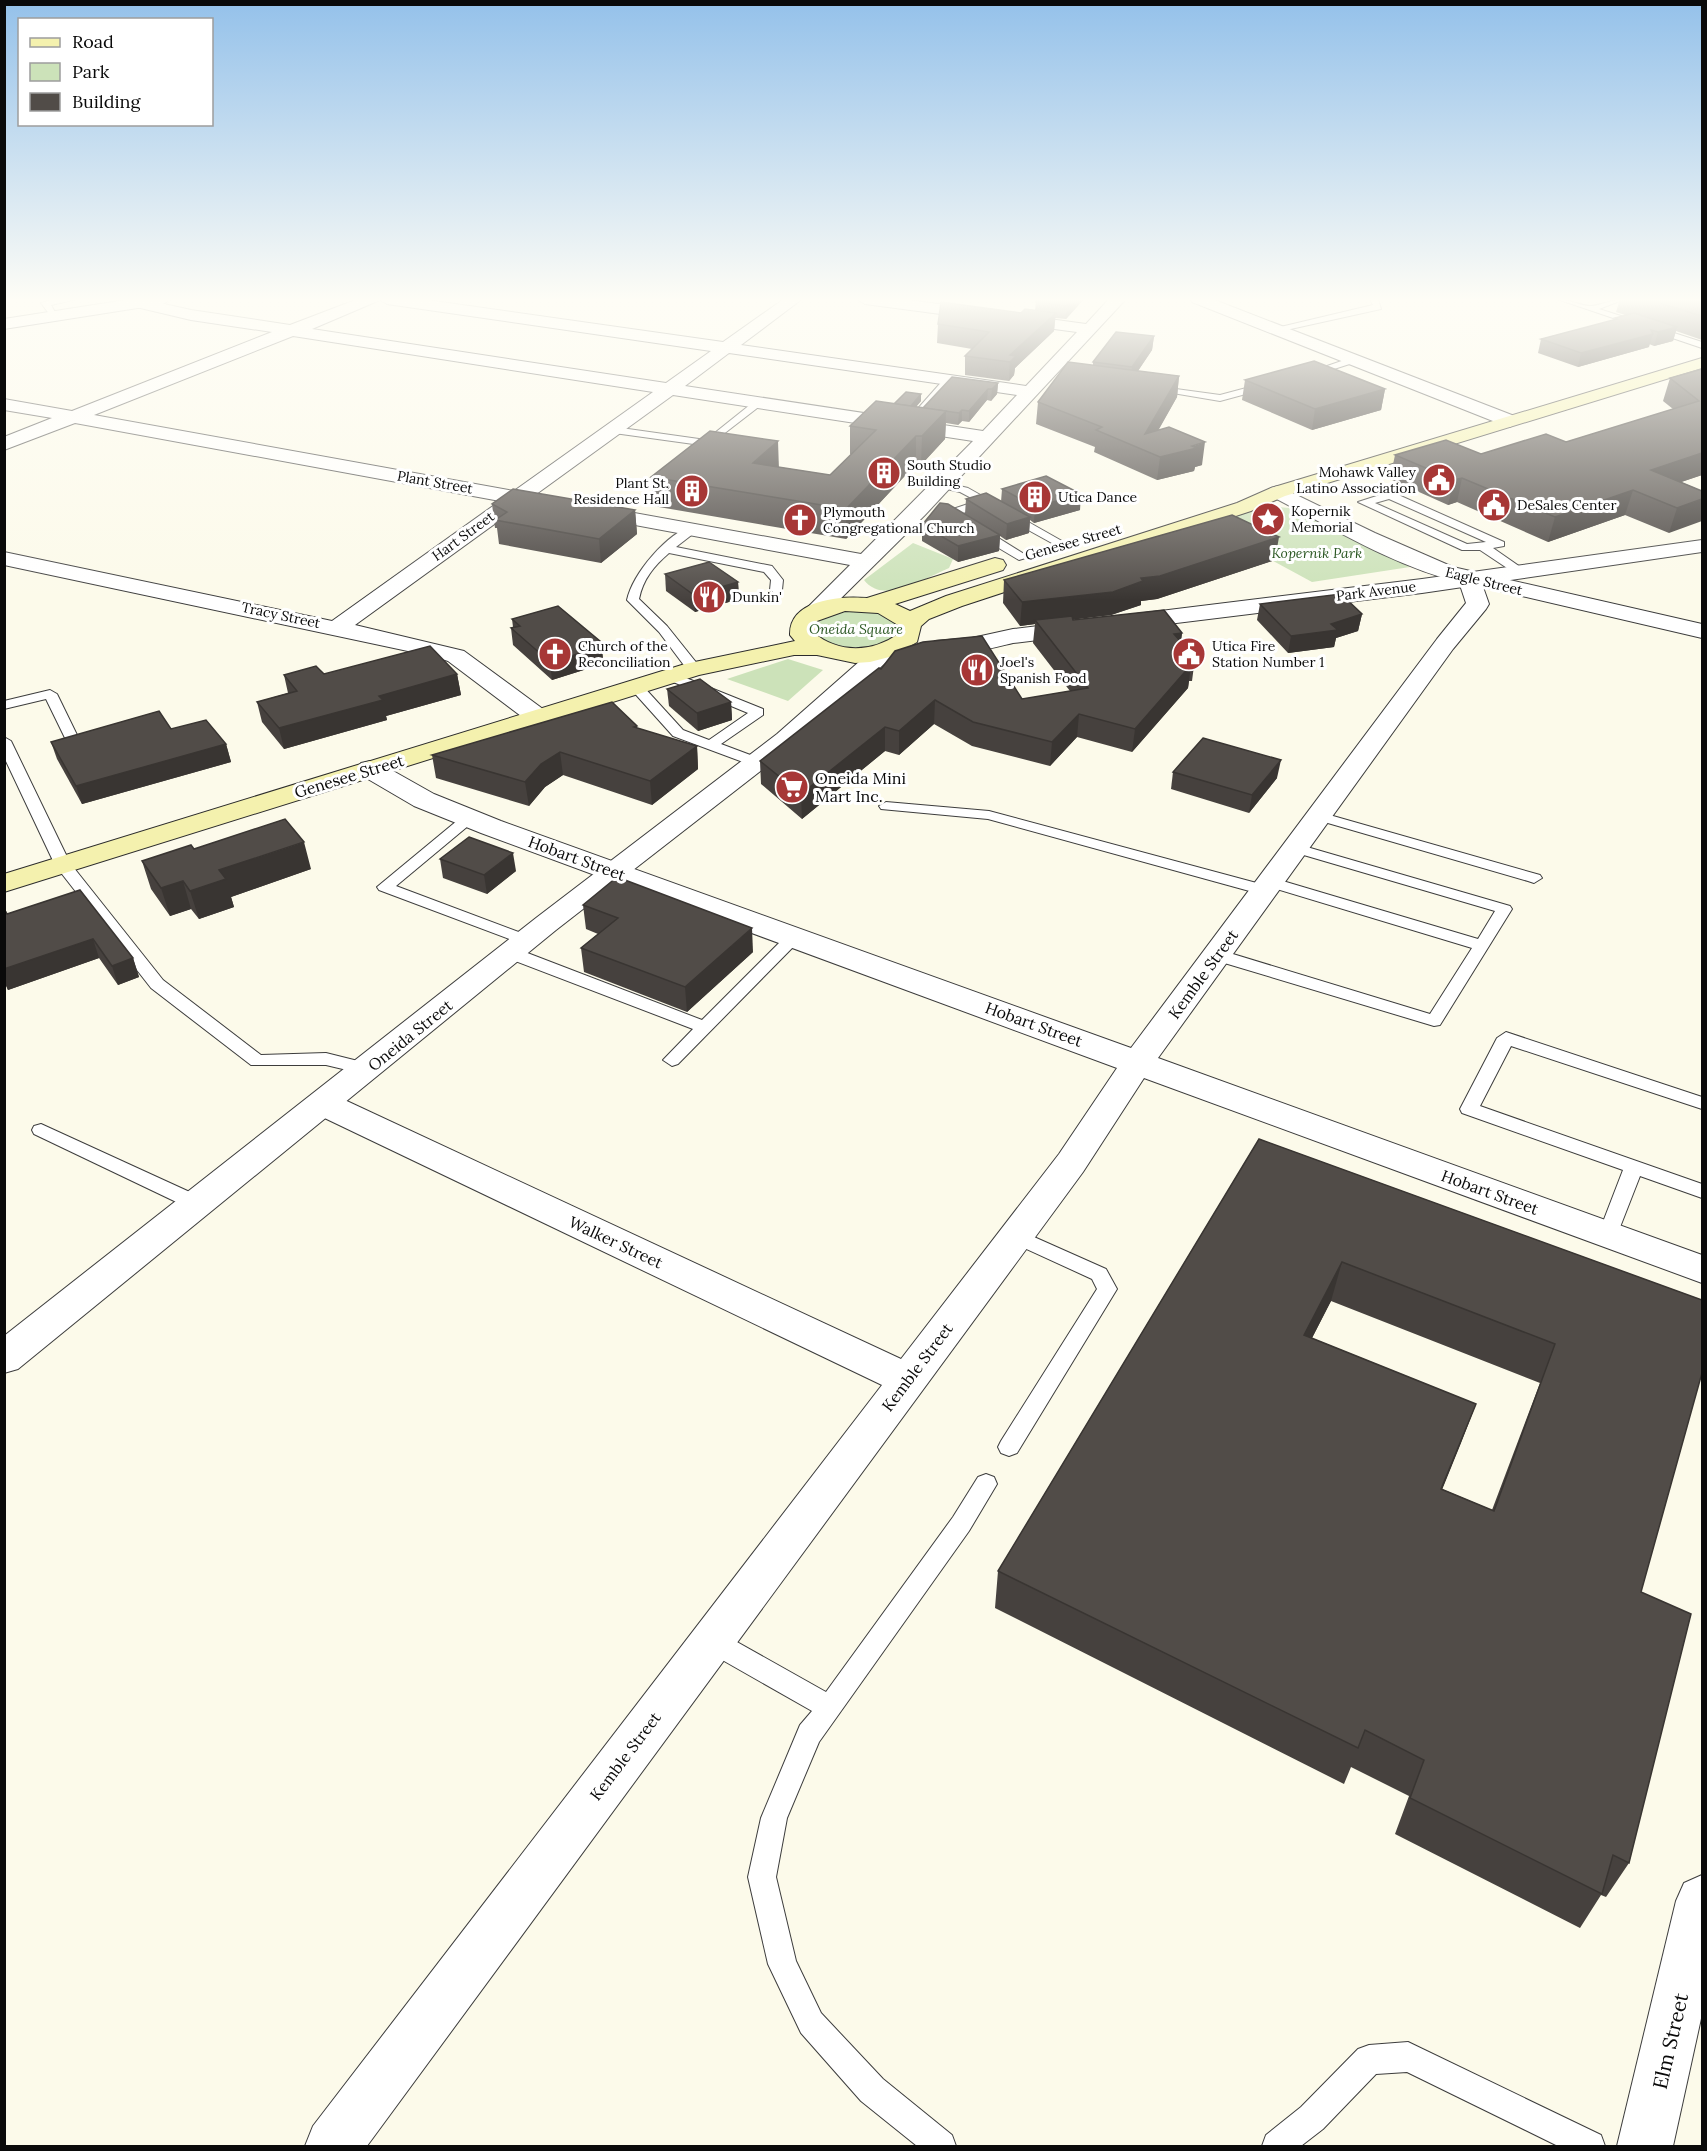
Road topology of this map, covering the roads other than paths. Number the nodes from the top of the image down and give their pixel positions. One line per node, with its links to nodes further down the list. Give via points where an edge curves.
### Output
1 (117, 399): 10 (street)
2 (656, 399): 13 (street, Hart Street)
3 (743, 399): 8 (street)
4 (931, 399): 12 (lane)
5 (1025, 399): 14 (street)
6 (1455, 399): 11 (street)
7 (1584, 399): 11 (main road, Genesee Street)
8 (760, 402): 12 (street); 13 (lane, via 708,443)
9 (4, 404): 10 (street, Plant Street)
10 (72, 417): 15 (street); 18 (street, Plant Street)
11 (1510, 422): 17 (main road, Genesee Street)
12 (909, 425): 14 (street)
13 (614, 430): 18 (street, Hart Street)
14 (988, 438): 16 (street)
15 (4, 444)
16 (942, 485): 19 (lane, via 964,490); 27 (street)
17 (1278, 492): 21 (main road, Genesee Street, via 1230,497); 29 (street, Eagle Street, via 1420,562); 35 (main road, Genesee Street, via 1244,507 954,601 921,614)
18 (517, 497): 20 (street, Plant Street); 34 (street, Hart Street)
19 (986, 502): 21 (lane); 25 (lane, via 959,509 954,517)
20 (694, 528): 24 (lane); 27 (street, Plant Street)
21 (1063, 545): 25 (main road, Genesee Street)
22 (1482, 546): 22 (lane, via 1500,544 1390,495 1364,502 1466,548); 28 (lane)
23 (1702, 546): 28 (street, Park Avenue)
24 (668, 549): 31 (lane, via 768,569 777,580); 40 (lane, via 649,564 634,585 633,600 663,629)
25 (1023, 557): 32 (main road, Genesee Street)
26 (4, 558): 34 (street, Tracy Street)
27 (865, 561): 30 (street)
28 (1520, 571): 29 (street, Park Avenue)
29 (1469, 578): 36 (street, Eagle Street); 37 (street, Park Avenue); 51 (street, Kemble Street, via 1478,604)
30 (844, 581): 32 (street, via 843,591 849,598); 33 (street)
31 (776, 590)
32 (867, 604): 33 (main road, Genesee Street, via 845,604); 35 (main road, via 896,612)
33 (808, 617): 38 (main road, via 801,628 802,636); 40 (main road, Genesee Street)
34 (338, 627): 44 (street, Tracy Street, via 456,656)
35 (911, 627): 37 (street, Park Avenue); 39 (main road, Genesee Street, via 903,643)
36 (1702, 631)
37 (1013, 636): 39 (street, Park Avenue, via 972,645)
38 (822, 649): 39 (main road, Genesee Street, via 855,655); 40 (main road, Genesee Street, via 794,648); 43 (street, Oneida Street, via 840,662 837,678)
39 (889, 650): 43 (street, Oneida Street)
40 (682, 673): 41 (main road, Genesee Street); 47 (lane, via 758,712)
41 (636, 687): 44 (main road, Genesee Street); 47 (lane, via 678,733)
42 (4, 705): 45 (lane, via 50,694)
43 (817, 713): 48 (street, Oneida Street)
44 (538, 717): 49 (main road, Genesee Street)
45 (70, 735)
46 (4, 741): 54 (lane)
47 (711, 746): 48 (lane)
48 (756, 762): 55 (street, Oneida Street)
49 (370, 769): 52 (street, Hobart Street, via 424,800); 54 (main road, Genesee Street)
50 (886, 806): 58 (lane, via 989,815)
51 (1319, 816): 53 (street, Kemble Street); 56 (lane)
52 (469, 818): 55 (street, Hobart Street); 61 (lane, via 385,887)
53 (1295, 848): 58 (street, Kemble Street); 60 (lane, via 1504,909)
54 (63, 865): 57 (main road, Genesee Street); 66 (lane, via 157,984 257,1061 326,1059)
55 (614, 871): 59 (street, Hobart Street); 61 (street, Oneida Street)
56 (1534, 878)
57 (4, 883)
58 (1267, 886): 60 (lane); 62 (street, Kemble Street)
59 (794, 937): 63 (lane); 65 (street, Hobart Street)
60 (1482, 946): 62 (lane, via 1434,1021)
61 (518, 947): 63 (lane); 66 (street, Oneida Street)
62 (1217, 955): 65 (street, Kemble Street)
63 (705, 1028): 64 (lane)
64 (672, 1060)
65 (1138, 1062): 73 (street, Hobart Street); 74 (street, Kemble Street, via 1071,1163)
66 (368, 1069): 68 (street, Oneida Street)
67 (1702, 1103): 70 (lane, via 1506,1038 1469,1109)
68 (324, 1104): 72 (street, Oneida Street); 77 (street, Walker Street)
69 (42, 1130): 72 (lane)
70 (1634, 1168): 71 (lane); 73 (lane)
71 (1702, 1191)
72 (198, 1204): 76 (street, Oneida Street)
73 (1608, 1234): 75 (street, Hobart Street)
74 (1016, 1236): 77 (street, Kemble Street); 78 (lane, via 1099,1274 1107,1289)
75 (1702, 1269)
76 (4, 1358)
77 (908, 1380): 80 (street, Kemble Street)
78 (1009, 1447)
79 (986, 1484): 81 (lane)
80 (712, 1641): 81 (lane); 83 (street, Kemble Street)
81 (830, 1708): 84 (lane, via 809,1734 772,1828 762,1877 782,1964 811,2023 872,2090)
82 (1702, 1901): 87 (street, Elm Street)
83 (333, 2146)
84 (941, 2146)
85 (1277, 2146): 86 (lane, via 1312,2118 1369,2060 1408,2058)
86 (1590, 2146)
87 (1646, 2146)

